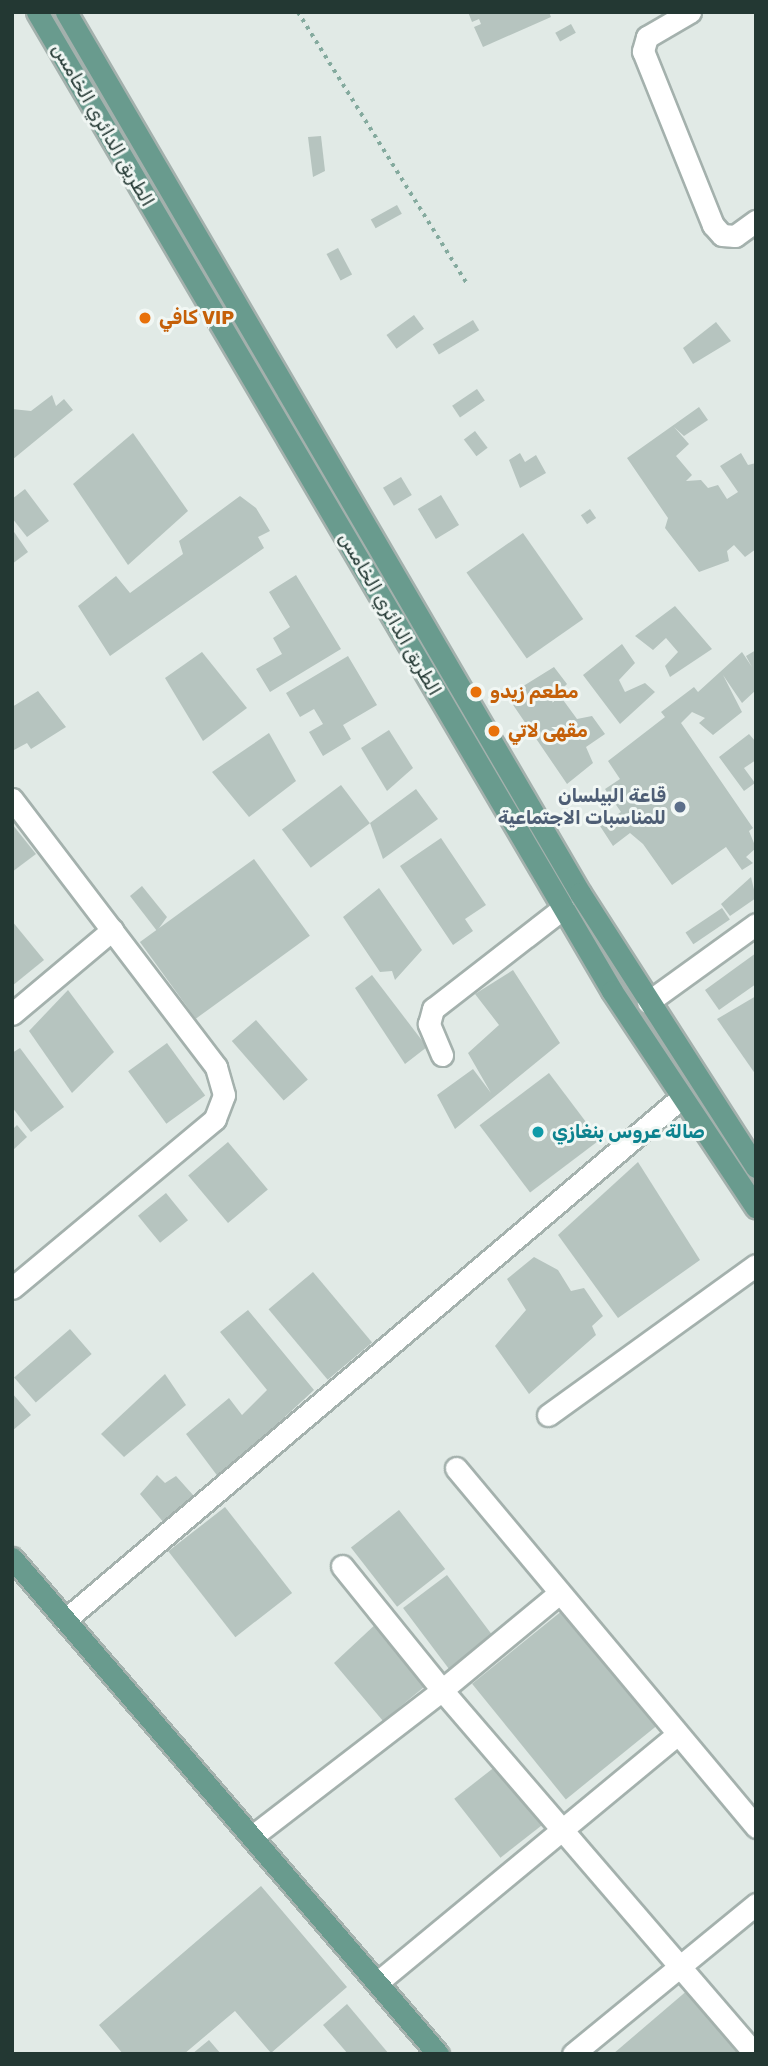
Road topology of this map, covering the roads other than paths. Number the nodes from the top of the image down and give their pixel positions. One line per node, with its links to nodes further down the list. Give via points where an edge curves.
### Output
1 (37, 12): 6 (main road, الطريق الدائري الخامس)
2 (66, 12): 9 (main road, الطريق الدائري الخامس, via 403,594)
3 (690, 12): 4 (street, via 647,37 643,51 713,225 722,235 735,236)
4 (756, 221)
5 (12, 799): 8 (street)
6 (563, 908): 11 (street, via 433,1009 429,1024); 12 (main road, الطريق الدائري الخامس)
7 (756, 924): 9 (street)
8 (112, 930): 10 (street); 16 (street, via 216,1068 224,1095 215,1119)
9 (648, 1002): 13 (main road, الطريق الدائري الخامس)
10 (12, 1014)
11 (442, 1055)
12 (681, 1098): 14 (main road, الطريق الدائري الخامس); 22 (street)
13 (756, 1167)
14 (756, 1208)
15 (756, 1265): 17 (street)
16 (12, 1288)
17 (548, 1415)
18 (456, 1468): 21 (street)
19 (12, 1558): 22 (main road)
20 (342, 1566): 23 (street)
21 (558, 1594): 23 (street); 24 (street)
22 (65, 1620): 27 (main road)
23 (442, 1690): 26 (street); 27 (street)
24 (677, 1735): 25 (street); 26 (street)
25 (756, 1827)
26 (561, 1831): 29 (street); 30 (street)
27 (254, 1835): 30 (main road)
28 (756, 1904): 29 (street)
29 (681, 1967): 32 (street); 33 (street)
30 (379, 1982): 31 (main road)
31 (438, 2054)
32 (573, 2054)
33 (755, 2054)

